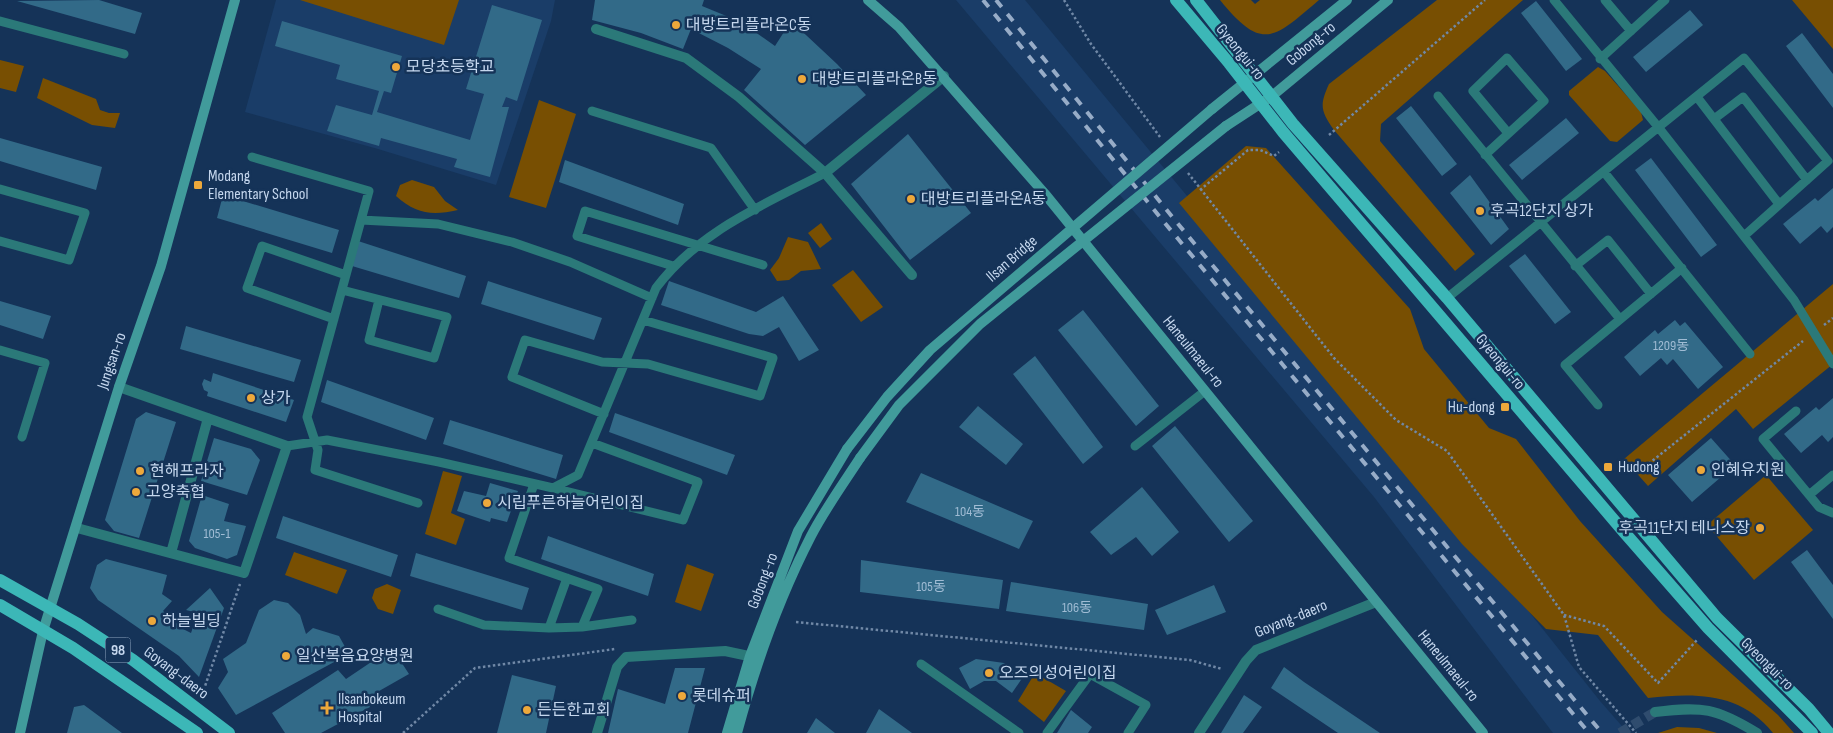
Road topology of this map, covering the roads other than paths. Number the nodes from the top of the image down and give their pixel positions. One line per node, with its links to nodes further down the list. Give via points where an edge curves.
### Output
1 (235, 0): 59 (main road, Jungsan-ro, via 161,266)
2 (868, 0): 16 (main road, Haneulmaeul-ro, via 899,27)
3 (1176, 0): 17 (main road, Gyeongui-ro)
4 (1196, 0): 15 (main road, Gyeongui-ro)
5 (1347, 0): 15 (main road, Gobong-ro)
6 (1388, 0): 18 (main road, Gobong-ro)
7 (1554, 0): 14 (lane)
8 (1605, 0): 12 (lane)
9 (1665, 0): 12 (lane)
10 (0, 21): 13 (lane)
11 (596, 30): 31 (street, via 686,58 739,98)
12 (1631, 31): 14 (lane)
13 (124, 54)
14 (1600, 59): 26 (lane)
15 (1255, 74): 17 (main road, Gobong-ro); 18 (main road, Gyeongui-ro)
16 (944, 76): 31 (street); 60 (main road, Haneulmaeul-ro)
17 (1244, 82): 21 (main road, Gyeongui-ro); 22 (main road, Gobong-ro)
18 (1272, 96): 21 (main road, Gobong-ro); 50 (main road, Gyeongui-ro)
19 (1438, 96): 28 (lane)
20 (1697, 97): 24 (lane); 26 (lane); 32 (lane, via 1744,58 1828,161)
21 (1260, 103): 25 (main road, Gobong-ro); 106 (main road, Gyeongui-ro, via 1708,628)
22 (1212, 109): 70 (main road, Ilsan Bridge, bridge, via 930,350 887,397)
23 (592, 111): 35 (lane, via 711,148)
24 (1714, 119): 32 (lane, via 1742,97); 34 (lane)
25 (1226, 126): 71 (main road, Ilsan Bridge, bridge, via 980,324 899,405)
26 (1659, 128): 30 (lane); 38 (lane)
27 (1508, 133): 27 (lane, via 1544,101 1507,58 1472,91); 28 (lane)
28 (1486, 155): 37 (lane)
29 (252, 157): 36 (lane, via 369,191)
30 (1604, 172): 37 (lane); 44 (lane)
31 (825, 174): 35 (lane); 46 (street)
32 (1807, 180): 34 (lane)
33 (0, 189): 39 (lane, via 85,213 68,260)
34 (1780, 204): 38 (lane)
35 (755, 210): 40 (lane, via 718,229)
36 (361, 220): 45 (lane); 49 (lane, via 438,224 512,242 570,262)
37 (1540, 224): 43 (lane); 50 (lane)
38 (1744, 236): 58 (lane, via 1794,300)
39 (0, 241)
40 (696, 246): 41 (lane); 42 (lane); 42 (lane, via 585,211 577,236)
41 (763, 264)
42 (673, 266): 49 (lane)
43 (1575, 266): 48 (lane, via 1608,240); 54 (lane)
44 (1682, 268): 48 (lane); 56 (lane)
45 (346, 275): 47 (lane); 52 (lane, via 262,246 247,288)
46 (912, 275)
47 (342, 290): 51 (lane); 52 (lane)
48 (1651, 294): 54 (lane)
49 (652, 298): 53 (lane)
50 (1447, 298): 107 (main road, Gyeongui-ro, via 1717,618)
51 (378, 300): 51 (lane, via 446,317 434,358 369,340)
52 (334, 319): 66 (lane, via 307,417)
53 (643, 320): 57 (lane); 57 (lane, via 773,358 760,396 648,364)
54 (1620, 320): 61 (lane, via 1566,365)
55 (0, 350): 65 (lane, via 46,363)
56 (1750, 354)
57 (625, 363): 63 (lane); 63 (lane, via 602,362 525,340 512,377)
58 (1833, 364)
59 (119, 387): 64 (street); 78 (main road, Jungsan-ro)
60 (1205, 391): 69 (lane); 82 (main road, Haneulmaeul-ro)
61 (1598, 405)
62 (1796, 411): 75 (lane, via 1763,439)
63 (604, 414): 67 (lane)
64 (208, 418): 68 (street); 79 (street)
65 (22, 437)
66 (316, 441): 68 (lane); 73 (lane, via 336,442); 76 (lane, via 316,470)
67 (592, 442): 74 (lane, via 578,475); 74 (lane, via 698,482 683,520)
68 (287, 446): 79 (street, via 244,573)
69 (1135, 446)
70 (847, 449): 90 (main road, Gobong-ro, via 798,531)
71 (860, 458): 91 (main road, Gobong-ro, via 812,535 792,575)
72 (1833, 475): 75 (lane)
73 (534, 484): 74 (lane); 80 (lane, via 509,558)
74 (553, 488)
75 (1809, 496): 77 (lane, via 1819,507)
76 (418, 503)
77 (1833, 513)
78 (77, 528): 79 (street); 84 (main road, Jungsan-ro)
79 (171, 553)
80 (567, 578): 87 (lane, via 598,588); 88 (lane)
81 (0, 580): 84 (main road, Goyang-daero / 98)
82 (1376, 602): 103 (street, Goyang-daero, via 1256,650 1246,660); 104 (main road, Haneulmaeul-ro)
83 (0, 605): 89 (main road)
84 (51, 608): 89 (main road, Jungsan-ro); 96 (main road, Goyang-daero / 98, via 133,660)
85 (438, 609): 88 (lane, via 484,625)
86 (632, 620): 87 (lane)
87 (582, 627): 88 (lane)
88 (550, 628)
89 (43, 631): 94 (main road, Jungsan-ro); 95 (main road)
90 (750, 656): 91 (street); 97 (street, via 725,651 626,658 617,667); 98 (main road, Gobong-ro)
91 (762, 658): 99 (main road, Gobong-ro)
92 (921, 664): 100 (lane)
93 (1655, 712): 105 (street, via 1693,708 1728,715)
94 (20, 733)
95 (198, 733)
96 (228, 733)
97 (597, 733)
98 (727, 733)
99 (737, 733)
100 (1019, 733)
101 (1047, 733): 102 (lane, via 1090,674 1146,705)
102 (1128, 733)
103 (1199, 733)
104 (1483, 733)
105 (1757, 733)
106 (1812, 733)
107 (1829, 733)

